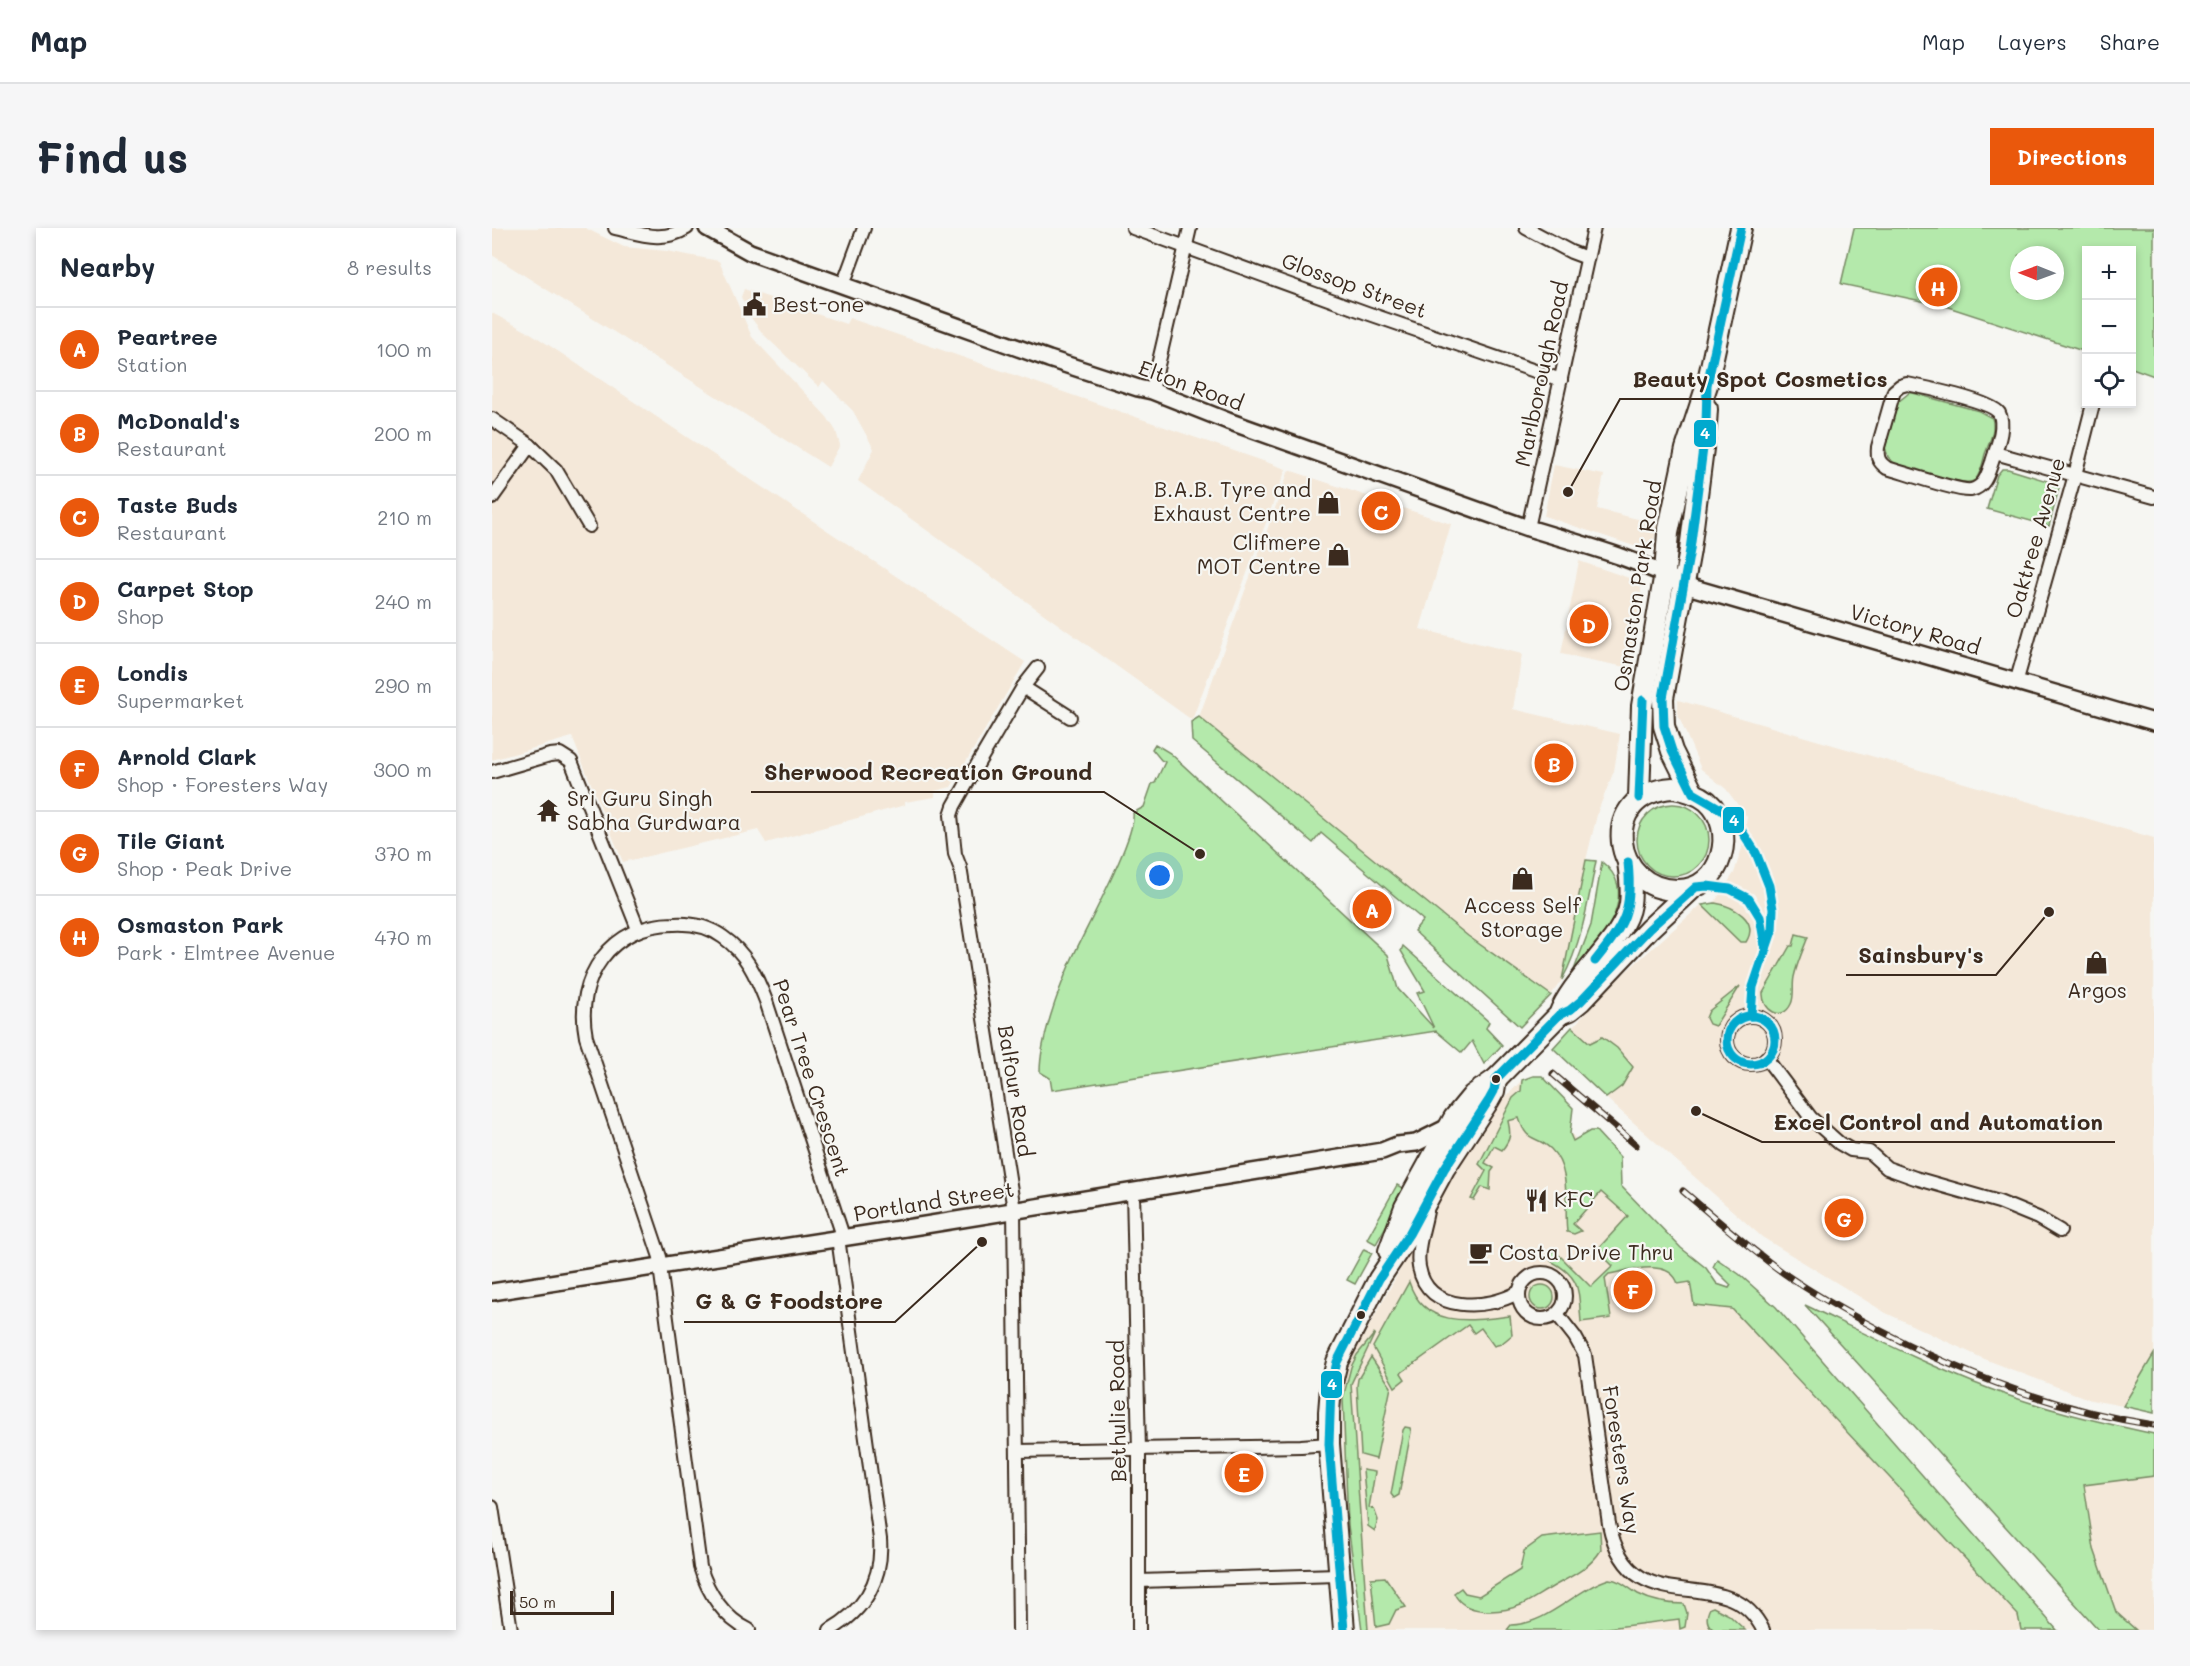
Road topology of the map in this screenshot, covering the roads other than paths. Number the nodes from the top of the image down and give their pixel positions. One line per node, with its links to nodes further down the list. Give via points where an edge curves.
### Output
1 (615, 228): 2 (street, via 658,237)
2 (687, 228)
3 (706, 228): 12 (street, Elton Road, via 750,252)
4 (864, 228): 12 (street)
5 (1133, 228): 10 (street, Glossop Street)
6 (1190, 228): 10 (street)
7 (1526, 228): 11 (street)
8 (1594, 228): 11 (street, Marlborough Road)
9 (1741, 228): 14 (highway, Osmaston Park Road)
10 (1186, 246): 13 (street, Glossop Street); 15 (street)
11 (1587, 258): 13 (street, Marlborough Road)
12 (843, 285): 15 (street, Elton Road, via 1049,359)
13 (1561, 380): 24 (street, Marlborough Road)
14 (1707, 385): 25 (highway, Osmaston Park Road, via 1686,449 1668,533); 26 (highway, Osmaston Park Road, via 1706,425)
15 (1152, 391): 24 (street, Elton Road)
16 (2092, 408): 20 (street, Oaktree Avenue)
17 (492, 419): 18 (street)
18 (530, 445): 21 (street); 23 (street, via 559,474)
19 (1995, 453): 19 (street, via 1985,482 1972,490 1887,468 1877,456 1894,391 1907,384 1994,407 2001,423); 20 (street)
20 (2075, 475): 22 (street); 28 (street, Oaktree Avenue)
21 (492, 498)
22 (2154, 498)
23 (589, 526)
24 (1528, 528): 25 (street, Elton Road)
25 (1665, 573): 26 (street, Victory Road); 34 (highway, Osmaston Park Road, via 1642,706)
26 (1684, 585): 28 (street, Victory Road); 33 (highway, Osmaston Park Road, via 1663,707 1672,751)
27 (1038, 668): 29 (street, Balfour Road)
28 (2016, 683): 31 (street, Victory Road)
29 (1023, 687): 30 (street); 47 (street, Balfour Road, via 951,815)
30 (1070, 717)
31 (2154, 722)
32 (492, 772): 37 (street, via 560,754 571,761)
33 (1693, 793): 34 (highway, via 1672,788); 36 (highway, Osmaston Park Road, via 1715,809 1723,835 1719,864)
34 (1639, 798): 35 (highway, Osmaston Park Road, via 1630,807 1623,828 1622,846)
35 (1628, 862): 36 (highway, via 1636,873 1659,887); 38 (highway, Osmaston Park Road, via 1630,907 1618,932 1572,990)
36 (1693, 888): 38 (highway, Osmaston Park Road, via 1581,1001)
37 (639, 929): 49 (street, Pear Tree Crescent, via 672,924 702,928 723,937 753,969 841,1230); 50 (street, Pear Tree Crescent, via 616,943 602,959 587,991 583,1020)
38 (1559, 1015): 40 (highway, Osmaston Park Road)
39 (1766, 1058): 48 (street, via 1811,1118 1839,1143 1869,1152 1887,1168 1999,1202)
40 (1496, 1079): 41 (highway, Osmaston Park Road, via 1494,1091); 42 (highway, Osmaston Park Road, via 1473,1095)
41 (1474, 1122): 44 (street, via 1454,1139 1440,1162); 46 (highway, Osmaston Park Road)
42 (1448, 1127): 43 (street, Portland Street, via 1421,1141); 44 (highway, Osmaston Park Road)
43 (1382, 1150): 44 (street, Portland Street, via 1417,1151); 45 (street, Portland Street)
44 (1431, 1157): 51 (highway, Osmaston Park Road, via 1405,1207)
45 (1133, 1191): 47 (street, Portland Street); 56 (street, Bethulie Road)
46 (1431, 1192): 51 (highway, Osmaston Park Road); 53 (street, via 1419,1266 1435,1295 1453,1303 1478,1304)
47 (1014, 1210): 49 (street, Portland Street); 57 (street, Balfour Road)
48 (2061, 1231)
49 (840, 1238): 50 (street, Portland Street); 63 (street, Pear Tree Crescent, via 881,1560 862,1605)
50 (660, 1265): 52 (street, Portland Street); 62 (street, Pear Tree Crescent, via 700,1568 723,1610)
51 (1379, 1279): 55 (highway, Osmaston Park Road, via 1337,1362 1329,1404)
52 (492, 1292)
53 (1520, 1292): 54 (street, via 1523,1310 1530,1316 1544,1320); 54 (street, via 1524,1281 1534,1275 1554,1276 1566,1295)
54 (1557, 1314): 67 (street, Foresters Way, via 1585,1355 1609,1524 1619,1558 1652,1587 1730,1599 1755,1617)
55 (1329, 1444): 56 (street); 59 (highway, Osmaston Park Road)
56 (1139, 1450): 57 (street); 60 (street, Bethulie Road)
57 (1017, 1451): 64 (street, Balfour Road)
58 (492, 1507): 61 (street)
59 (1338, 1575): 60 (street); 66 (highway, Osmaston Park Road)
60 (1139, 1581): 65 (street, Bethulie Road)
61 (512, 1630)
62 (749, 1630)
63 (830, 1630)
64 (1019, 1630)
65 (1139, 1630)
66 (1344, 1630)
67 (1763, 1630)

